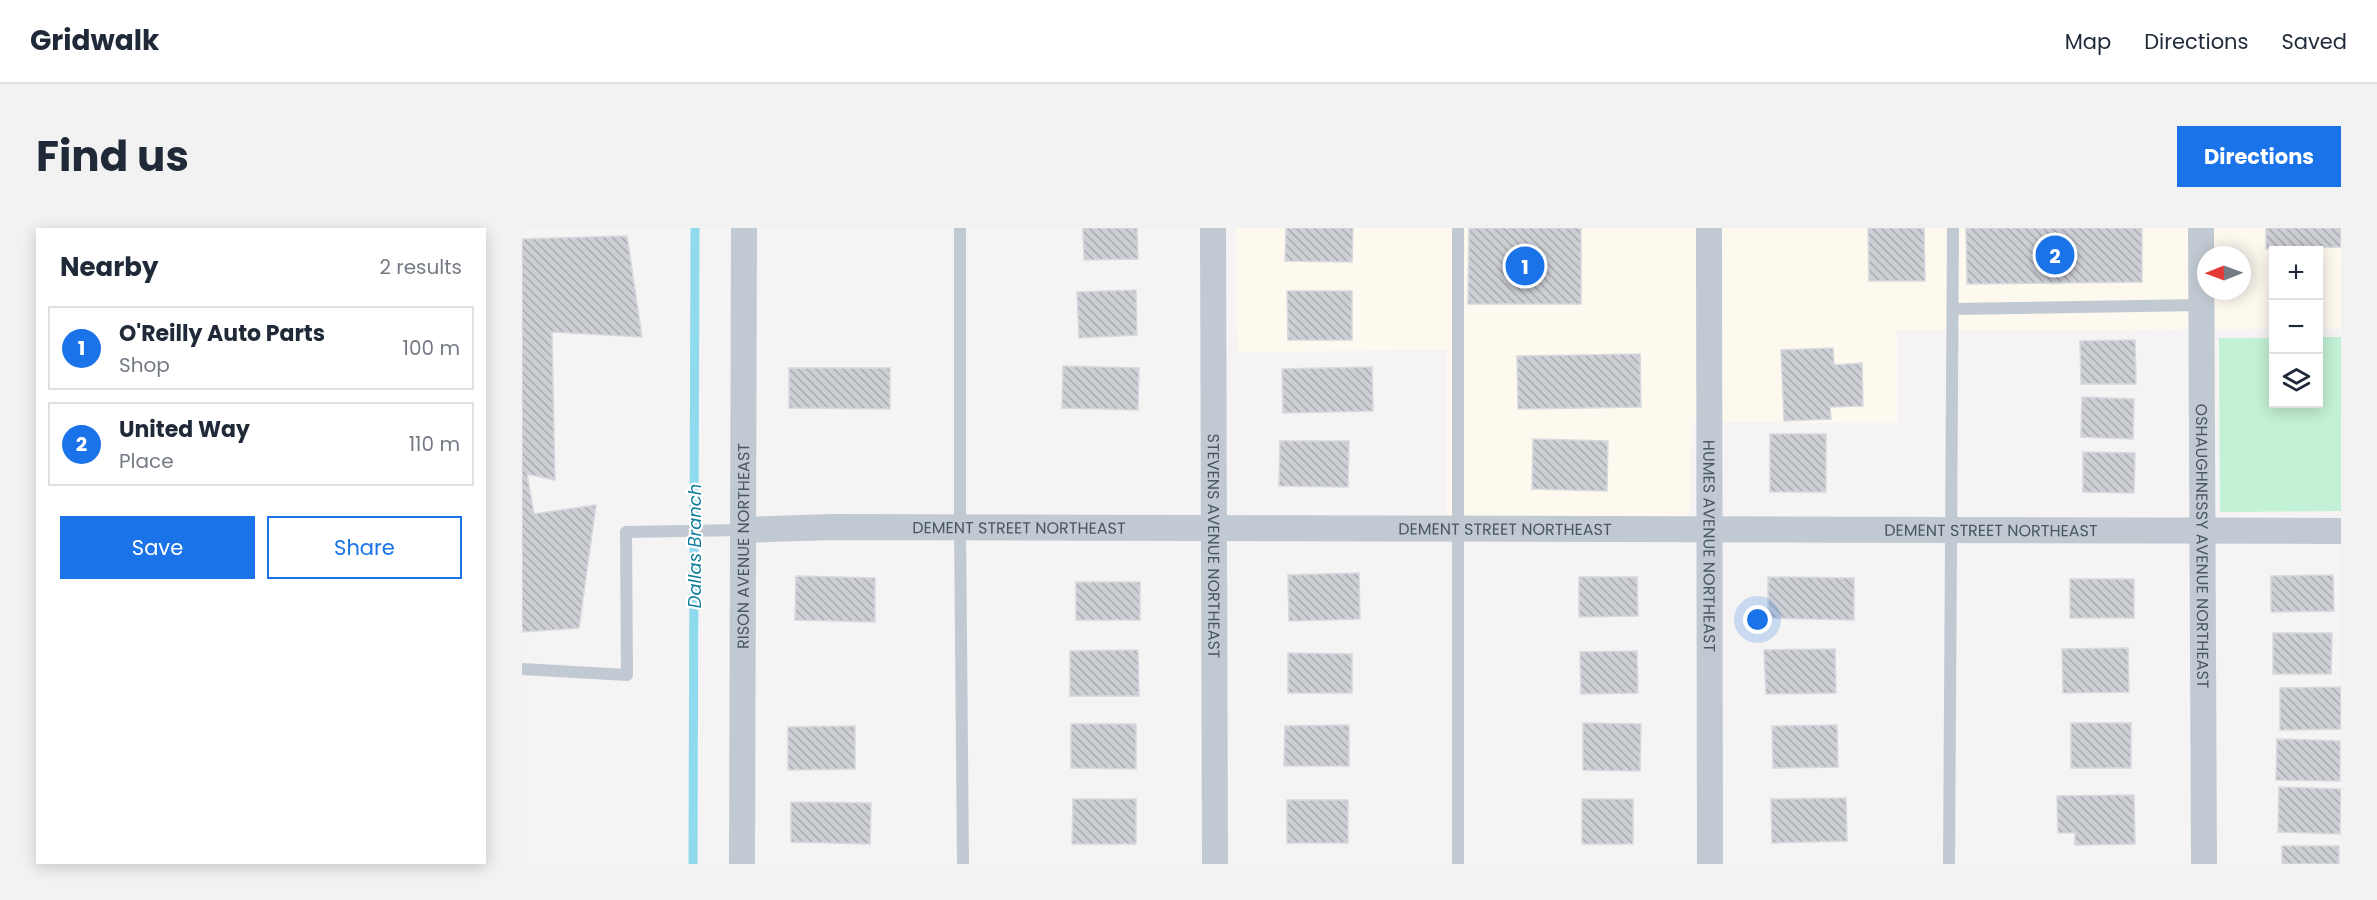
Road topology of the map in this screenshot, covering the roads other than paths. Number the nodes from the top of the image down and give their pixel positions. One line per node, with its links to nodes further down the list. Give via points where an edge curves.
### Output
1 (744, 228): 13 (street, RISON AVENUE NORTHEAST)
2 (960, 228): 10 (lane)
3 (1213, 228): 11 (street, STEVENS AVENUE NORTHEAST)
4 (1458, 228): 12 (lane)
5 (1708, 228): 14 (street, HUMES AVENUE NORTHEAST)
6 (1953, 228): 9 (lane)
7 (2201, 228): 8 (street, OSHAUGHNESSY AVENUE NORTHEAST)
8 (2201, 305): 9 (lane); 16 (street, OSHAUGHNESSY AVENUE NORTHEAST)
9 (1952, 309): 15 (lane)
10 (960, 527): 11 (street, DEMENT STREET NORTHEAST); 13 (street, DEMENT STREET NORTHEAST); 20 (lane)
11 (1213, 528): 12 (street, DEMENT STREET NORTHEAST); 21 (street, STEVENS AVENUE NORTHEAST)
12 (1458, 529): 14 (street, DEMENT STREET NORTHEAST); 22 (lane)
13 (733, 530): 18 (lane, DEMENT STREET NORTHEAST, via 626,532 627,675); 19 (street, RISON AVENUE NORTHEAST)
14 (1709, 530): 15 (street, DEMENT STREET NORTHEAST); 23 (street, HUMES AVENUE NORTHEAST)
15 (1950, 530): 16 (street, DEMENT STREET NORTHEAST); 24 (lane)
16 (2202, 531): 17 (street, DEMENT STREET NORTHEAST); 25 (street, OSHAUGHNESSY AVENUE NORTHEAST)
17 (2341, 531)
18 (522, 669)
19 (742, 864)
20 (963, 864)
21 (1215, 864)
22 (1458, 864)
23 (1710, 864)
24 (1949, 864)
25 (2204, 864)

